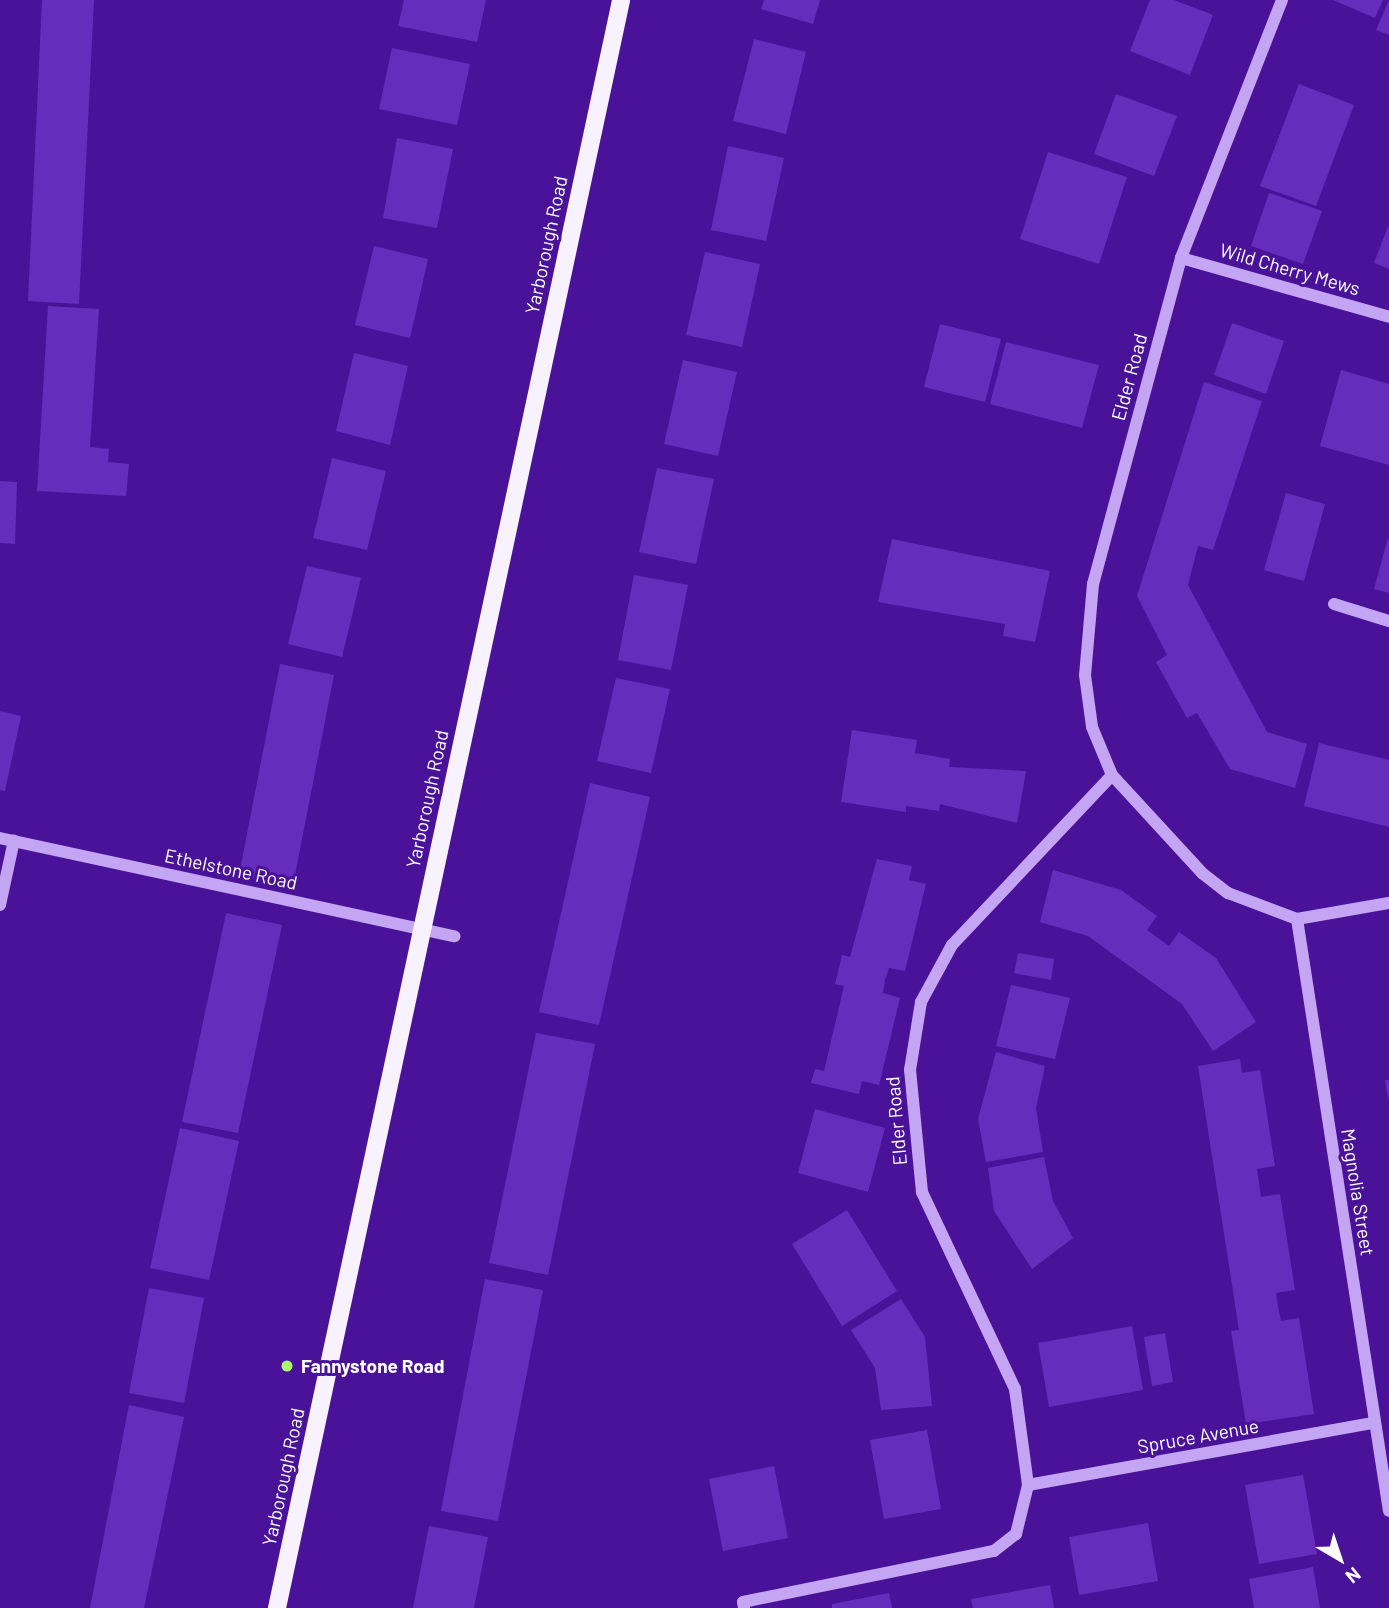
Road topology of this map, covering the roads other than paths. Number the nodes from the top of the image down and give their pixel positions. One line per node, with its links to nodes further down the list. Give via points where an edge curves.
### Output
1 (621, 0): 13 (main road, Yarborough Road)
2 (1282, 0): 3 (street, Elder Road)
3 (1181, 258): 4 (street, Wild Cherry Mews); 7 (street, Elder Road, via 1093,584 1086,630 1092,727)
4 (1389, 317)
5 (1334, 604): 6 (street)
6 (1389, 621)
7 (1112, 775): 12 (street, Elder Road, via 1202,873 1228,893); 16 (street, Elder Road, via 952,946 921,1002 910,1070 922,1192 1014,1389)
8 (0, 838): 9 (street, Ethelstone Road)
9 (14, 840): 11 (street); 13 (street, Ethelstone Road)
10 (1389, 903): 12 (street)
11 (0, 905)
12 (1297, 919): 15 (street, Magnolia Street)
13 (420, 930): 14 (street, Ethelstone Road); 18 (main road, Yarborough Road)
14 (455, 936)
15 (1374, 1423): 16 (street, Spruce Avenue); 17 (street, Magnolia Street)
16 (1028, 1485): 19 (street, via 1016,1534 994,1551 743,1602)
17 (1389, 1511)
18 (277, 1608)
19 (744, 1608)

